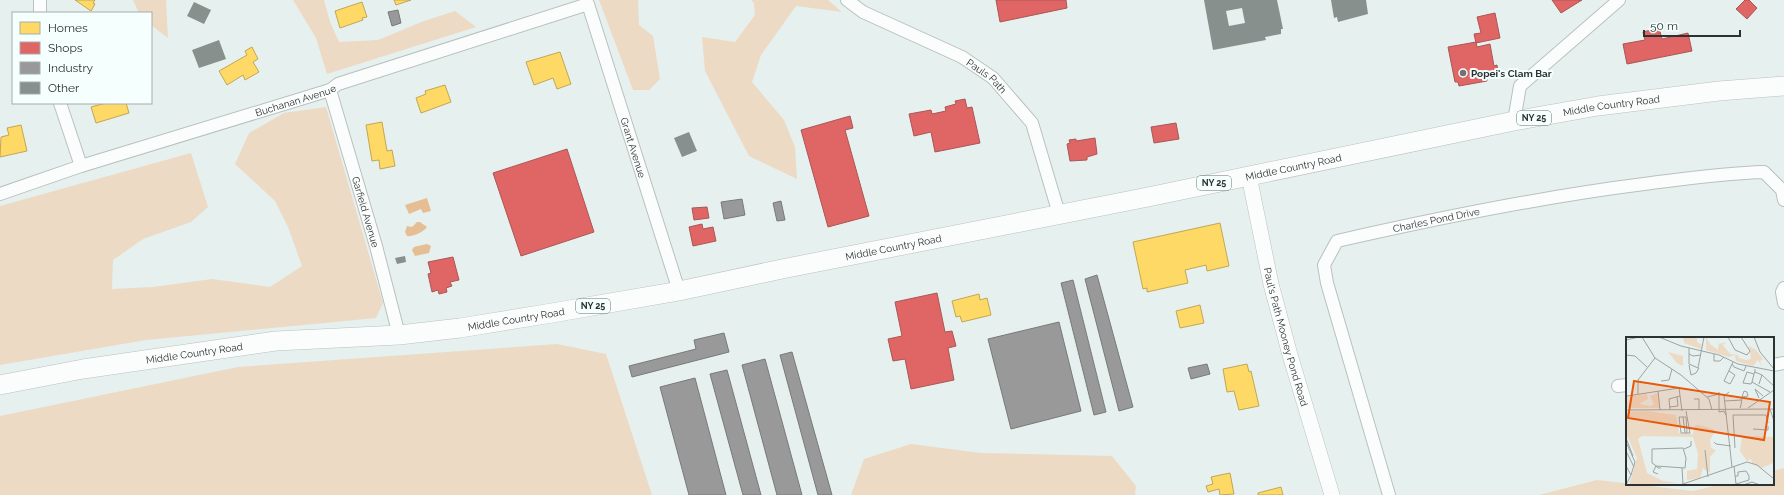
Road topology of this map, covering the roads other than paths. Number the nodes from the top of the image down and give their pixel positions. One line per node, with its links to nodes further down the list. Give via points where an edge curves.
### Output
1 (40, 0): 5 (street)
2 (847, 0): 14 (street, Pauls Path, via 863,12 962,57 994,78 1032,123)
3 (1619, 0): 9 (street, via 1520,86)
4 (588, 4): 7 (street, Buchanan Avenue, via 338,84); 16 (street, Grant Avenue)
5 (40, 12)
6 (1784, 86): 9 (main road, Middle Country Road / NY 25, via 1598,106)
7 (330, 90): 10 (street, Buchanan Avenue); 18 (street, Garfield Avenue)
8 (60, 104): 10 (street)
9 (1514, 121): 11 (main road, Middle Country Road / NY 25)
10 (81, 166): 12 (street, Buchanan Avenue)
11 (1249, 176): 14 (main road, Middle Country Road / NY 25); 22 (street, Paul's Path Mooney Pond Road, via 1271,284)
12 (0, 194)
13 (1784, 200): 23 (street, Charles Pond Drive, via 1782,190 1764,172 1726,173 1582,192 1424,221 1337,241 1324,265)
14 (1058, 214): 16 (main road, Middle Country Road / NY 25)
15 (1784, 288): 17 (street)
16 (679, 291): 18 (main road, Middle Country Road / NY 25, via 463,327)
17 (1784, 303)
18 (399, 335): 21 (main road, Middle Country Road / NY 25, via 276,341 84,369)
19 (1784, 363): 20 (street)
20 (1774, 365)
21 (0, 385)
22 (1332, 495)
23 (1389, 495)

